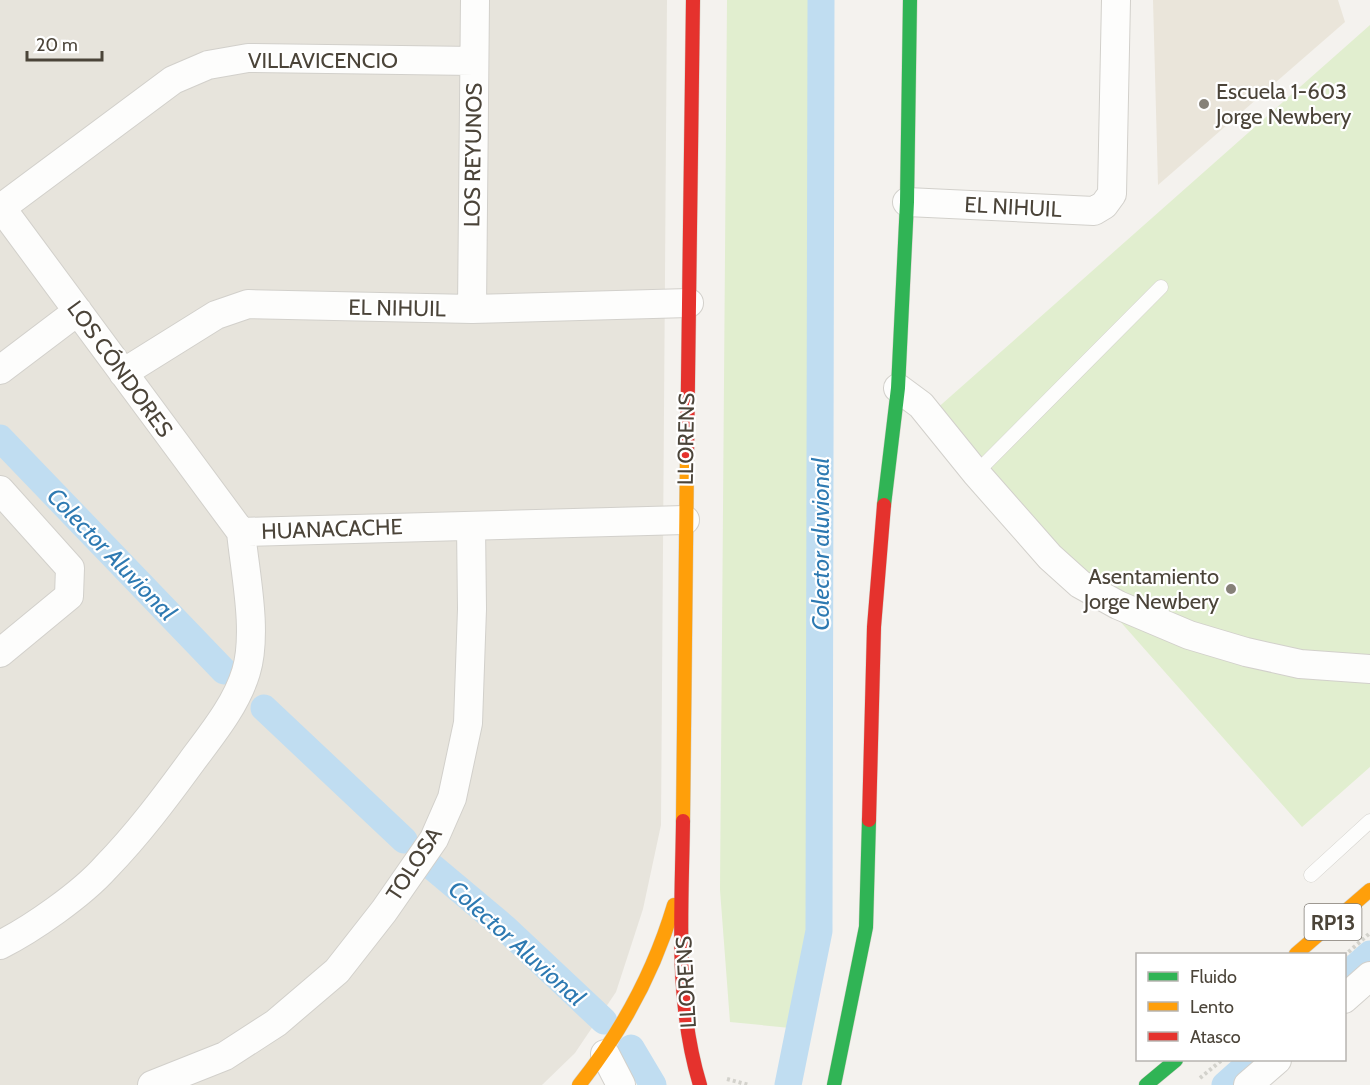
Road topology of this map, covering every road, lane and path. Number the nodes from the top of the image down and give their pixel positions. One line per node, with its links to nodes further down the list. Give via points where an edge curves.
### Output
1 (475, 0): 5 (street, LOS REYUNOS)
2 (693, 0): 9 (street, LLORENS)
3 (910, 0): 6 (street)
4 (1116, 0): 6 (street, EL NIHUIL, via 1112,195 1104,205 1094,211)
5 (474, 61): 7 (street, VILLAVICENCIO, via 248,58 208,65 173,80); 10 (street, LOS REYUNOS)
6 (908, 202): 14 (street)
7 (1, 207): 11 (street, LOS CÓNDORES)
8 (1161, 287): 15 (lane)
9 (688, 303): 10 (street, EL NIHUIL); 17 (street, LLORENS)
10 (472, 309): 13 (street, EL NIHUIL, via 248,304 216,315)
11 (78, 311): 12 (street); 13 (street, LOS CÓNDORES)
12 (0, 370)
13 (123, 373): 19 (street, LOS CÓNDORES)
14 (898, 388): 15 (street, via 921,405); 32 (street, via 874,627 866,927)
15 (976, 473): 21 (street, via 1050,557 1080,584 1118,605 1189,635 1246,652 1300,664)
16 (0, 490): 20 (street, via 70,568 69,596)
17 (685, 520): 18 (street, HUANACACHE); 24 (street, LLORENS)
18 (471, 525): 19 (street, HUANACACHE); 37 (street, TOLOSA, via 468,723 452,798 434,839 338,971 276,1023 225,1056)
19 (241, 532): 27 (street, HUANACACHE, via 251,636 246,671 224,718 150,818 105,869 63,904)
20 (0, 653)
21 (1370, 669)
22 (1370, 821): 23 (lane)
23 (1311, 875)
24 (682, 878): 33 (street, LLORENS, via 654,967); 40 (street, LLORENS, via 685,1017)
25 (1370, 890): 28 (street, RP13)
26 (1370, 933): 29 (path)
27 (0, 945)
28 (1297, 953)
29 (1346, 954)
30 (1370, 976): 31 (street)
31 (1346, 997)
32 (844, 1040): 41 (street); 42 (street)
33 (605, 1054): 38 (street, LLORENS); 39 (street)
34 (1174, 1061): 43 (street)
35 (1220, 1061): 44 (path)
36 (1275, 1061): 45 (street)
37 (152, 1085)
38 (579, 1085)
39 (621, 1085)
40 (700, 1085)
41 (834, 1085)
42 (843, 1085)
43 (1146, 1085)
44 (1192, 1085)
45 (1248, 1085)

